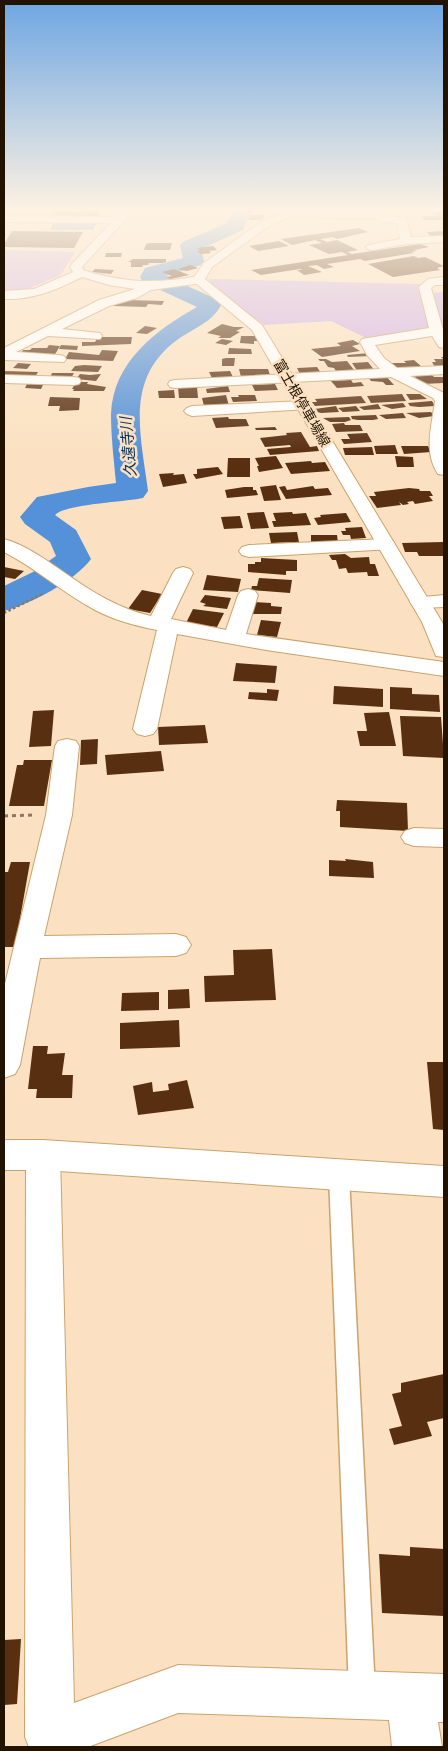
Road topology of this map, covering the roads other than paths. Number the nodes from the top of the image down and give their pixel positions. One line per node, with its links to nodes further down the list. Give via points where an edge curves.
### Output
1 (44, 292): 5 (street, via 29,296)
2 (139, 292): 7 (street, via 104,303)
3 (208, 292): 15 (street, 富士根停車場線, via 257,328)
4 (426, 292): 8 (street)
5 (4, 295)
6 (23, 330): 7 (street)
7 (50, 331): 9 (street); 11 (street)
8 (436, 331): 10 (street); 14 (street, via 367,342)
9 (95, 336)
10 (444, 344)
11 (6, 351): 12 (street)
12 (59, 359)
13 (444, 370): 14 (street)
14 (391, 372): 15 (street); 23 (street, via 438,395 443,401 437,449)
15 (287, 378): 18 (street); 21 (street, 富士根停車場線)
16 (4, 379): 17 (street)
17 (74, 381)
18 (175, 384)
19 (4, 390): 20 (street)
20 (43, 391)
21 (304, 406): 22 (street); 25 (street, 富士根停車場線)
22 (192, 411)
23 (444, 470)
24 (4, 545): 32 (street, via 92,601 118,613)
25 (386, 545): 26 (street); 30 (street, 富士根停車場線)
26 (249, 551)
27 (184, 573): 32 (street)
28 (248, 595): 33 (street)
29 (444, 601): 30 (street)
30 (420, 602): 31 (street, 富士根停車場線)
31 (438, 621): 34 (street, 富士根停車場線)
32 (164, 625): 33 (street); 36 (street)
33 (234, 638): 35 (street)
34 (444, 652)
35 (444, 669)
36 (145, 729)
37 (67, 746): 41 (street, via 58,815)
38 (414, 837): 39 (street)
39 (444, 838)
40 (176, 945): 41 (street)
41 (27, 947): 42 (street)
42 (4, 1065)
43 (24, 1155): 44 (street); 48 (street)
44 (339, 1175): 45 (street); 46 (lane)
45 (444, 1182)
46 (362, 1695): 47 (street); 48 (street, via 178,1689)
47 (427, 1697): 49 (street)
48 (41, 1742)
49 (417, 1747)

